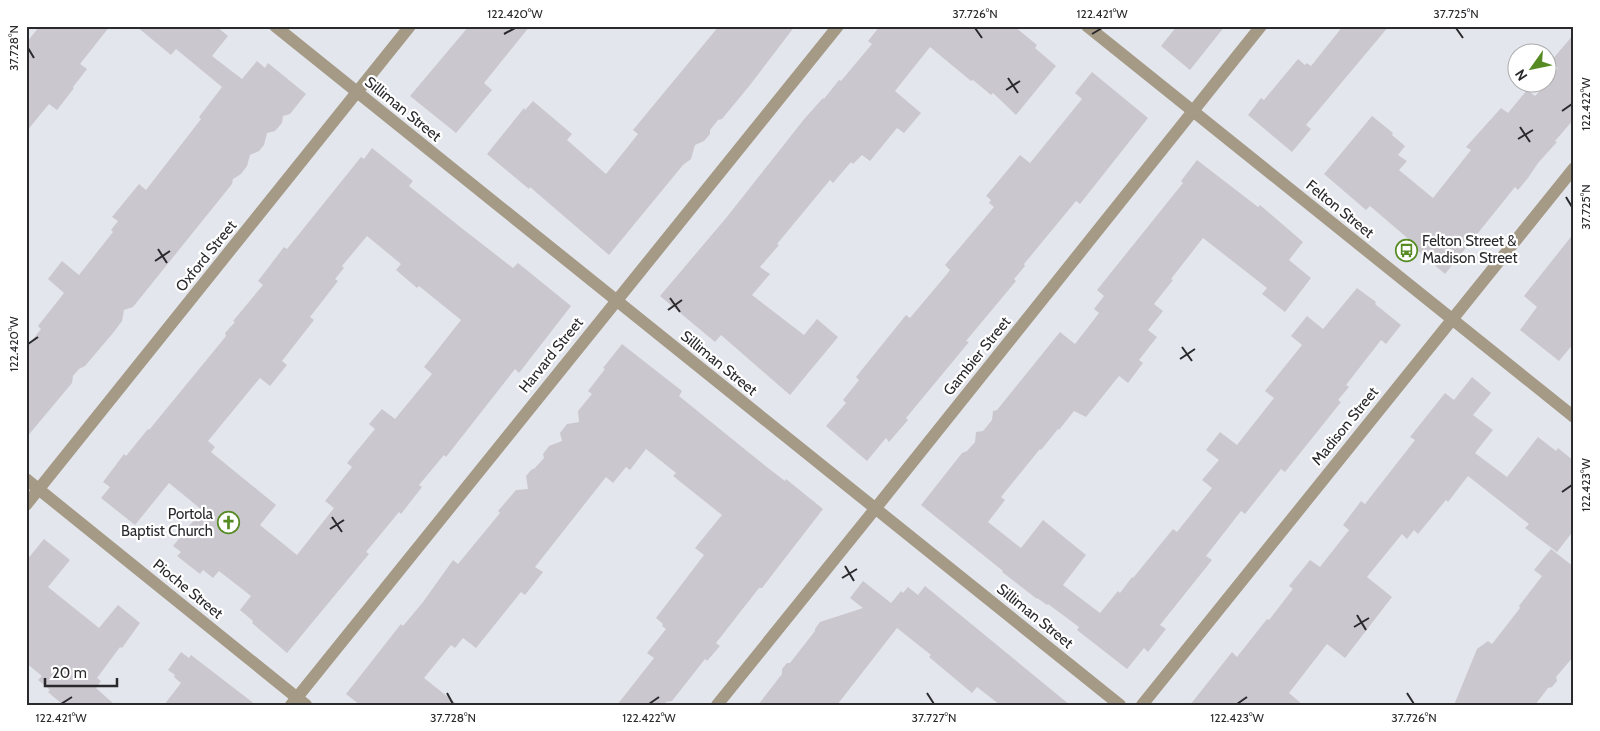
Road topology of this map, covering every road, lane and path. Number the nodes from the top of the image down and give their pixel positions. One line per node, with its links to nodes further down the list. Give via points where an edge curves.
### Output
1 (275, 26): 6 (street, Silliman Street)
2 (410, 26): 6 (street, Oxford Street)
3 (838, 26): 9 (street, Harvard Street)
4 (1087, 26): 7 (street, Felton Street)
5 (1262, 26): 7 (street, Gambier Street)
6 (357, 93): 9 (street, Silliman Street); 13 (street, Oxford Street)
7 (1194, 112): 10 (street, Felton Street); 15 (street, Gambier Street)
8 (1574, 168): 10 (street, Madison Street)
9 (616, 301): 15 (street, Silliman Street); 16 (street, Harvard Street)
10 (1451, 319): 11 (street, Felton Street); 19 (street, Madison Street)
11 (1574, 417)
12 (26, 479): 13 (street, Pioche Street)
13 (40, 489): 14 (street, Oxford Street); 16 (street, Pioche Street)
14 (26, 505)
15 (875, 509): 17 (street, Gambier Street); 18 (street, Silliman Street)
16 (298, 702)
17 (717, 705)
18 (1120, 705)
19 (1142, 705)

